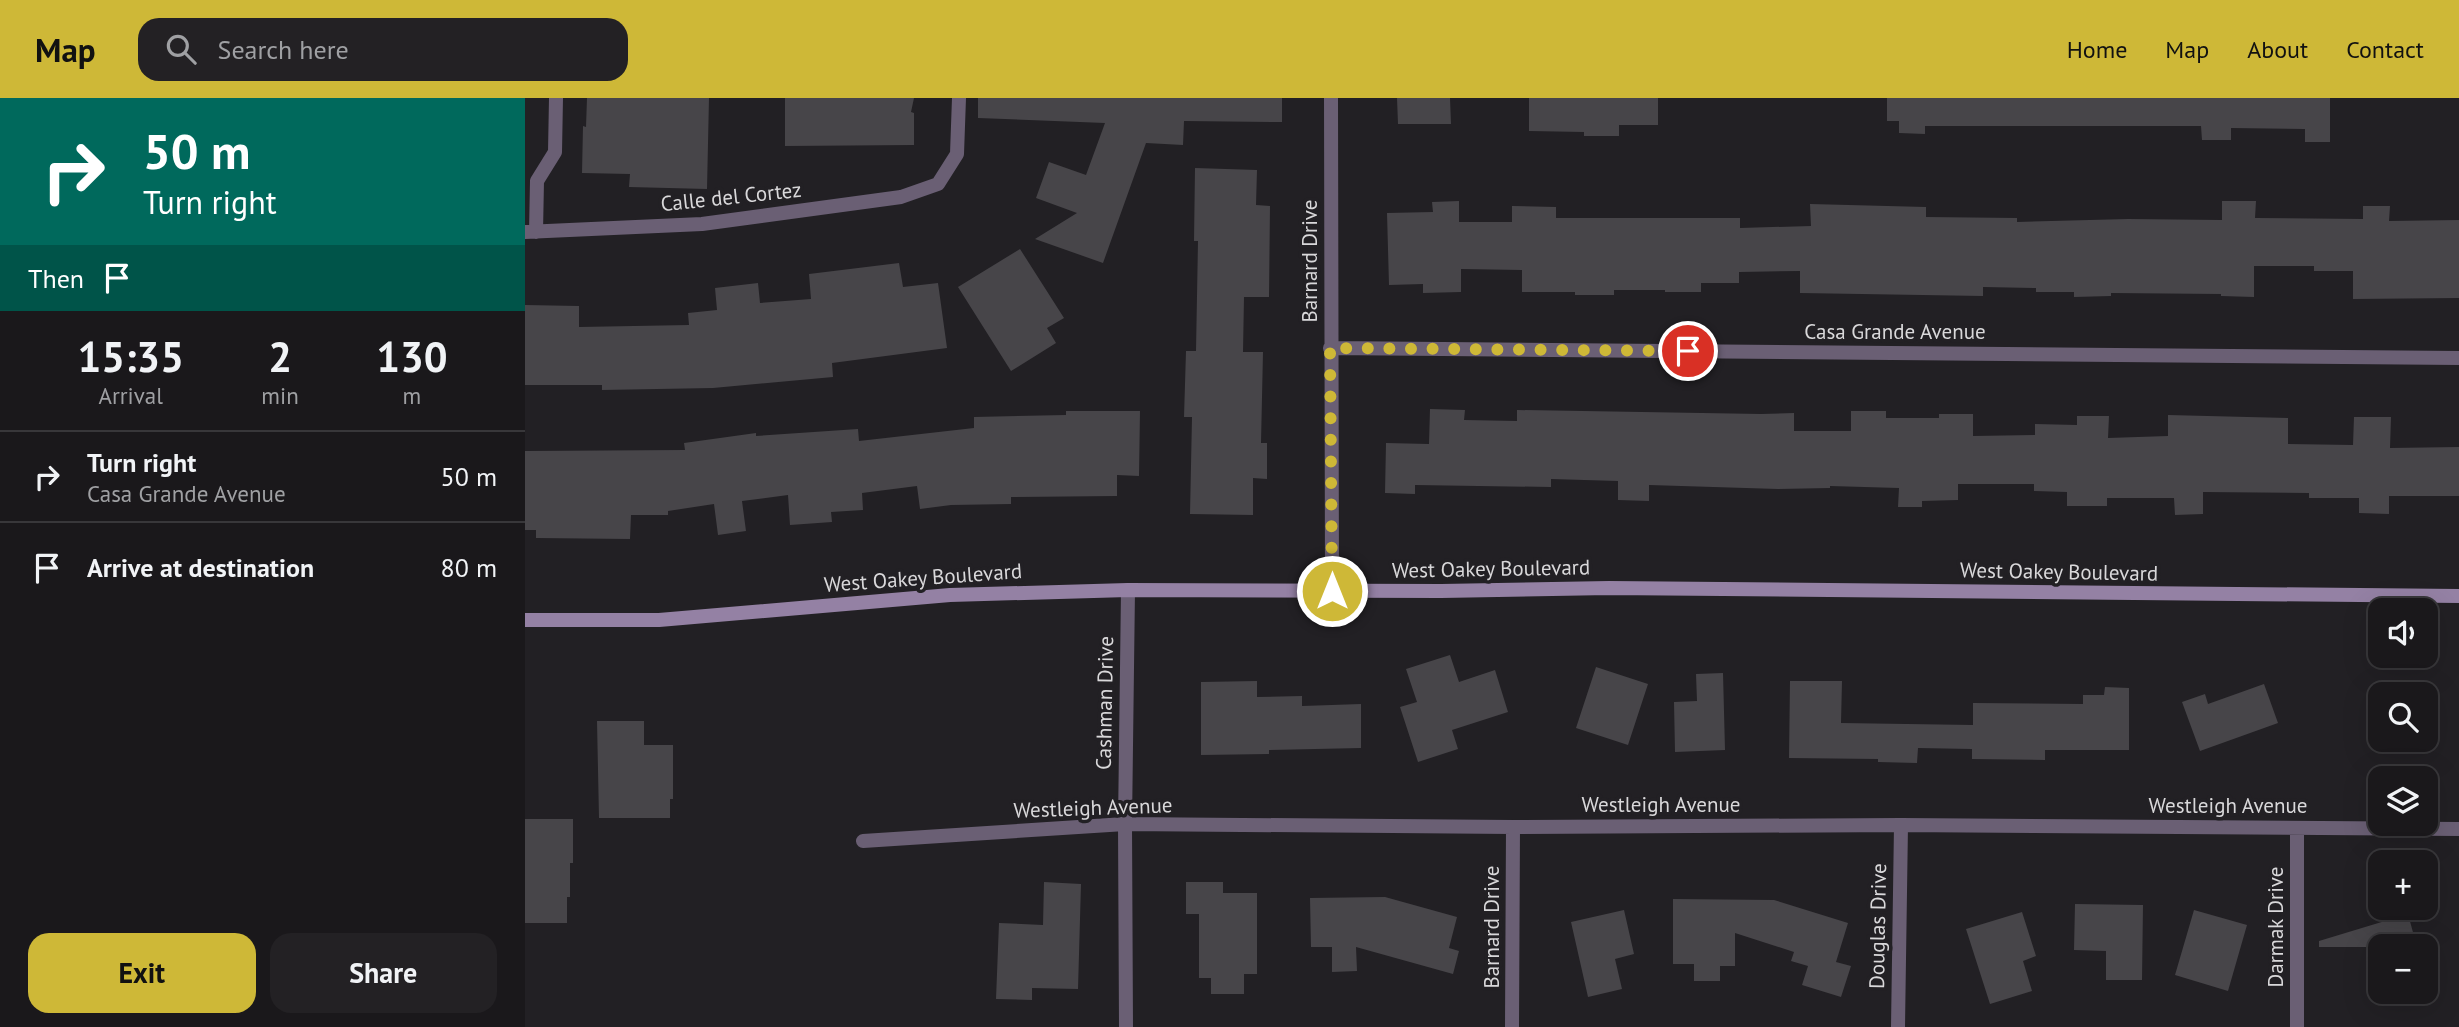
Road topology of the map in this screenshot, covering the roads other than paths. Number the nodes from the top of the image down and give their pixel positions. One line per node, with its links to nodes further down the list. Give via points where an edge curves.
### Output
1 (556, 98): 4 (street, via 555,152)
2 (959, 98): 5 (street, Calle del Cortez, via 957,154 938,184 901,197 702,225)
3 (1331, 98): 6 (street, Barnard Drive)
4 (531, 178): 5 (street)
5 (530, 232)
6 (1330, 348): 7 (street, Casa Grande Avenue); 9 (street, Barnard Drive)
7 (2459, 358)
8 (1128, 590): 9 (main road, West Oakey Boulevard); 11 (main road, West Oakey Boulevard, via 950,595 659,620); 12 (street, Cashman Drive)
9 (1332, 591): 10 (main road, West Oakey Boulevard, via 1623,588)
10 (2459, 596)
11 (525, 620)
12 (1125, 824): 14 (street, Westleigh Avenue); 17 (street, Westleigh Avenue); 18 (street, Cashman Drive)
13 (1901, 825): 14 (street, Westleigh Avenue); 15 (street, Westleigh Avenue); 20 (street, Douglas Drive)
14 (1513, 827): 19 (street, Barnard Drive)
15 (2297, 828): 16 (street, Westleigh Avenue); 21 (street, Darmak Drive)
16 (2459, 829)
17 (863, 841)
18 (1126, 1027)
19 (1512, 1027)
20 (1898, 1027)
21 (2297, 1027)

